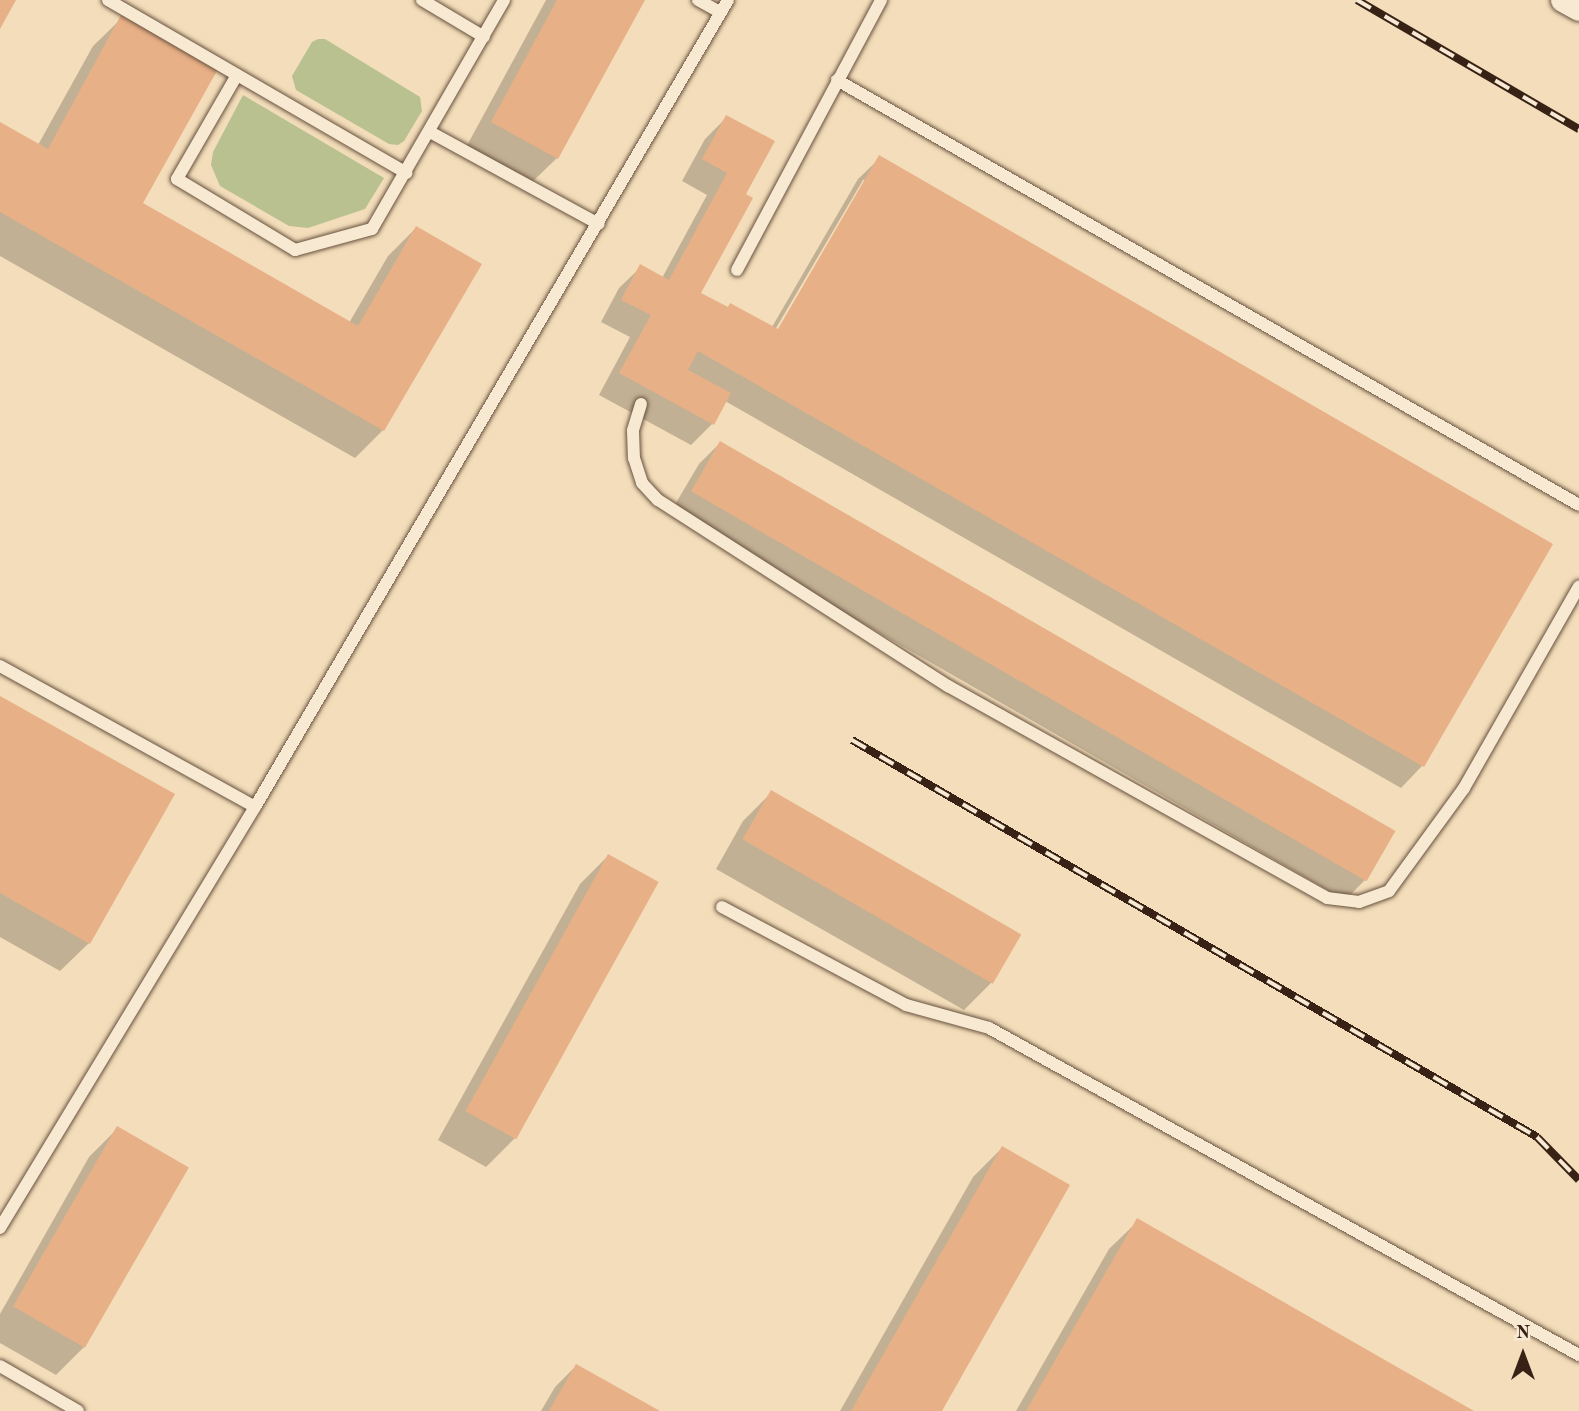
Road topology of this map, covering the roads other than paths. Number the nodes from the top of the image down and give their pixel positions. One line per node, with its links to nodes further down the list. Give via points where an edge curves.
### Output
1 (108, 0): 11 (lane)
2 (422, 0): 10 (lane)
3 (504, 0): 10 (lane)
4 (698, 0): 9 (lane)
5 (728, 0): 9 (lane)
6 (881, 0): 12 (lane)
7 (1563, 0): 8 (street)
8 (1579, 9)
9 (720, 12): 15 (lane)
10 (484, 37): 13 (lane)
11 (237, 75): 14 (lane); 14 (lane, via 177,179 295,250 372,229)
12 (837, 80): 16 (lane); 18 (lane)
13 (430, 132): 14 (lane); 15 (lane)
14 (406, 173)
15 (598, 224): 21 (lane)
16 (737, 270)
17 (641, 404): 19 (lane, via 633,431 634,458 642,482 658,500 948,686 1327,898 1359,902 1388,891 1464,788)
18 (1579, 505)
19 (1579, 586)
20 (0, 666): 21 (lane)
21 (255, 807): 23 (lane)
22 (722, 907): 24 (lane, via 906,1005 989,1028)
23 (0, 1228)
24 (1579, 1355)
25 (0, 1366): 26 (lane)
26 (78, 1411)

